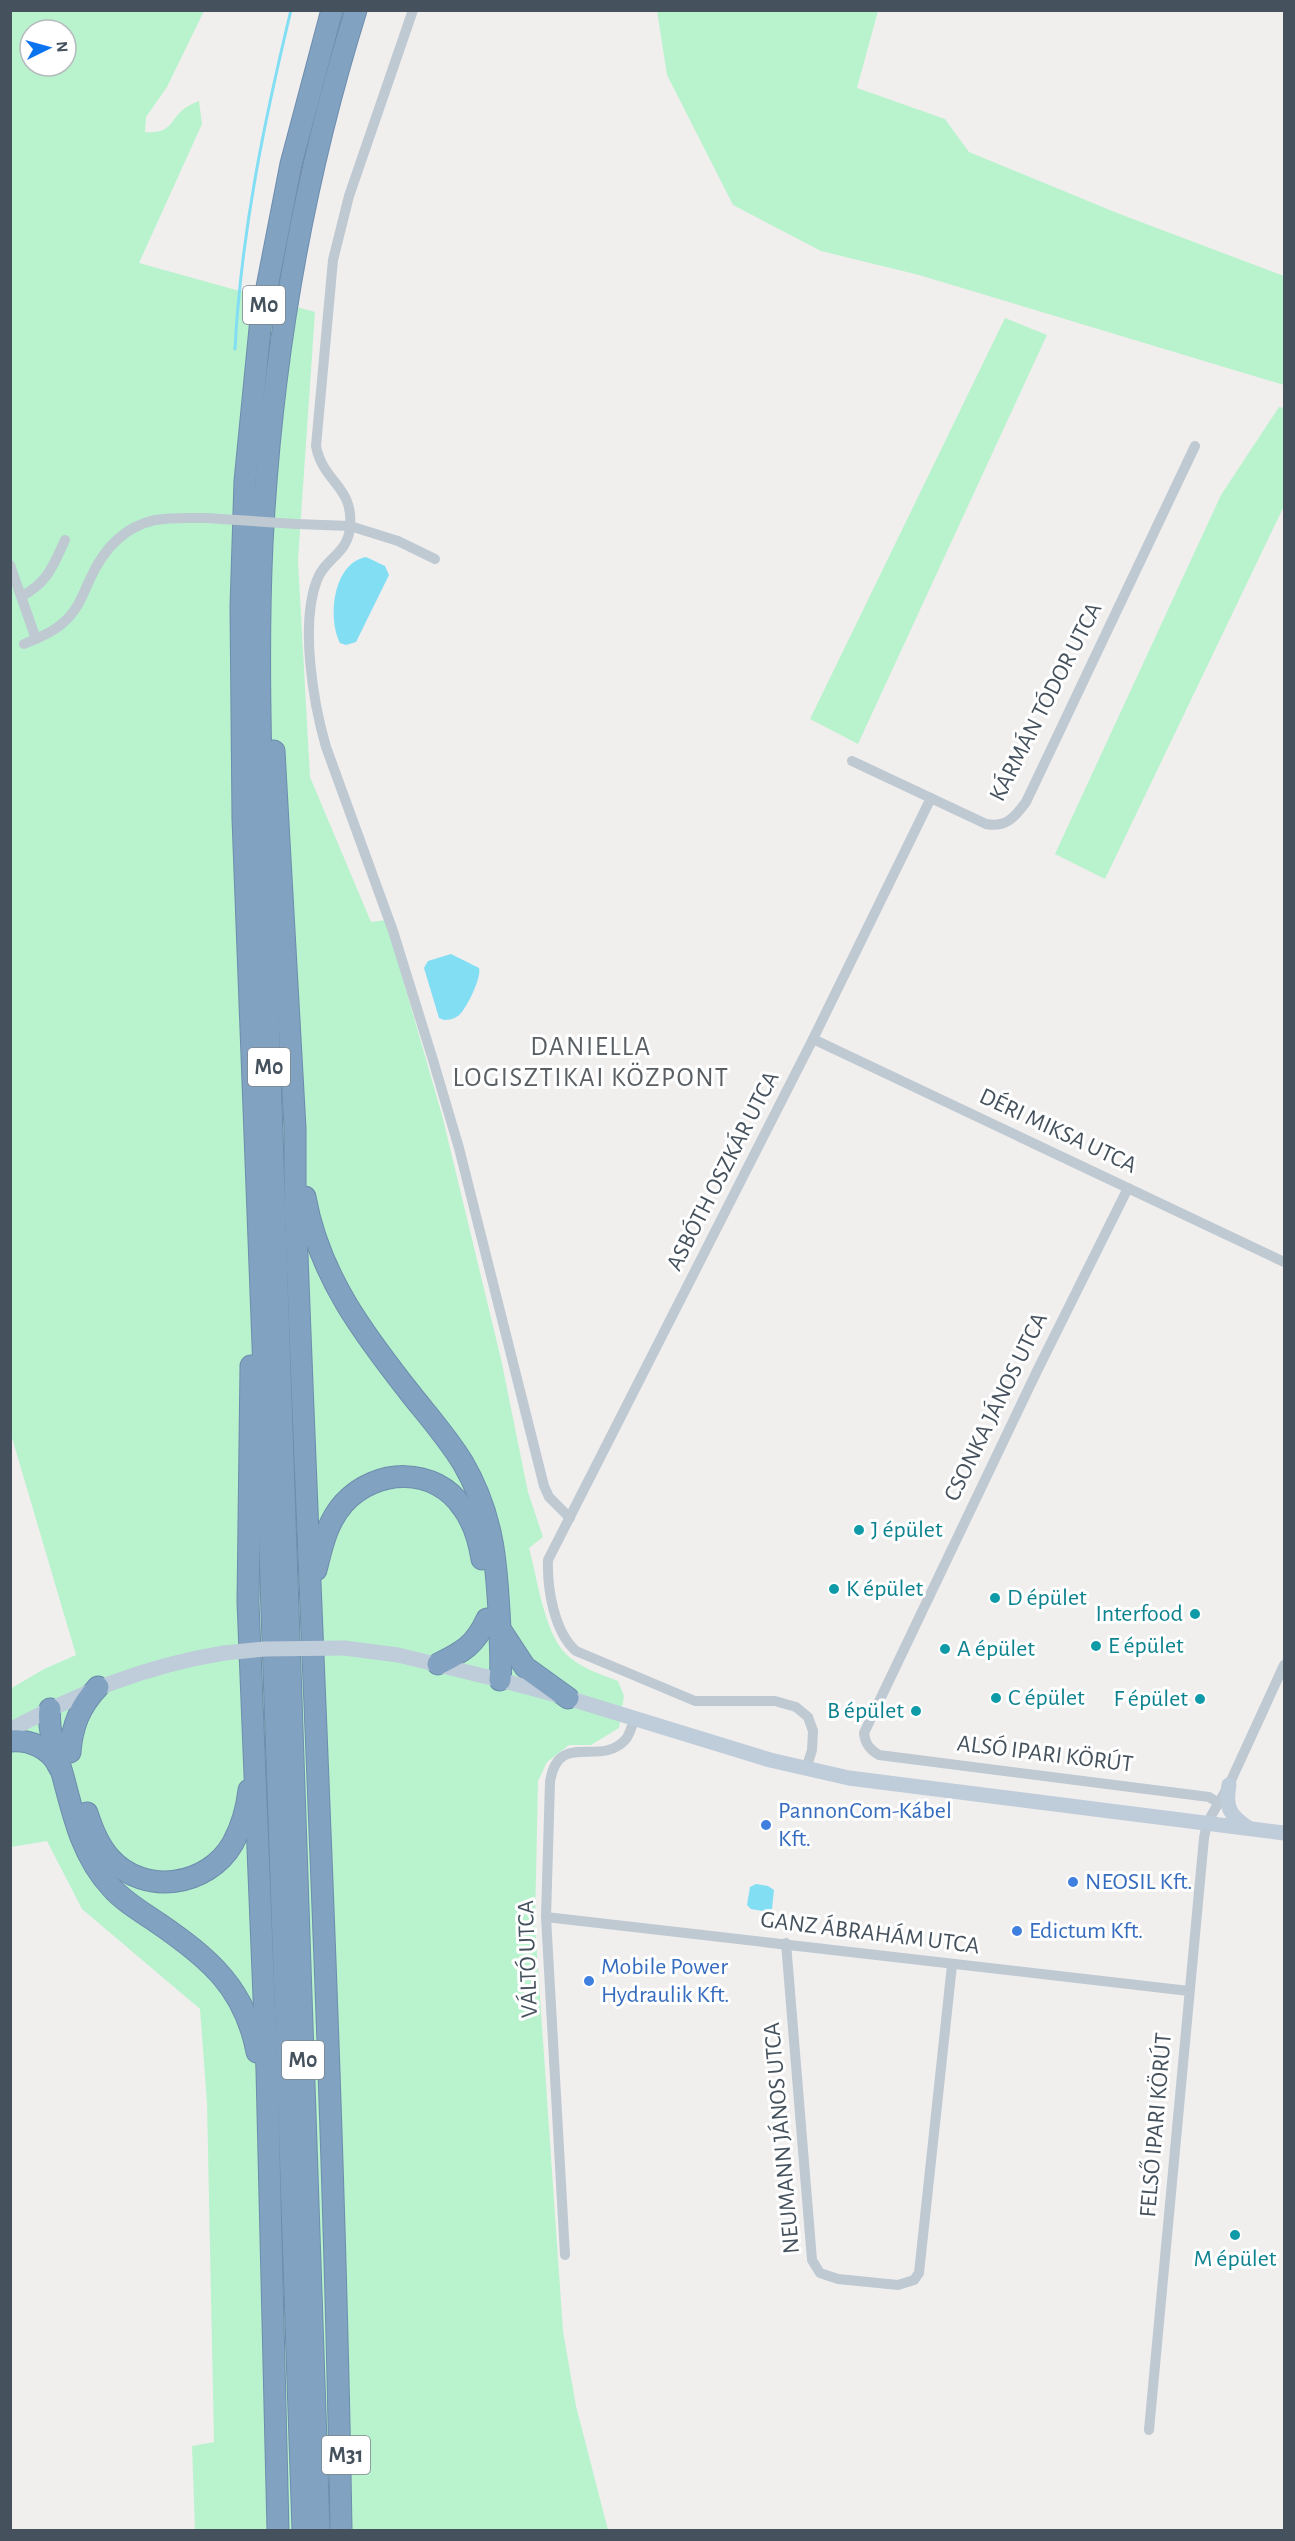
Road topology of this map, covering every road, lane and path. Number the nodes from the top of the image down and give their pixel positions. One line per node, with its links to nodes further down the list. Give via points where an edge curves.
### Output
1 (332, 10): 19 (highway, M0, via 291,164 268,279 254,379 242,531 243,819)
2 (356, 10): 7 (highway, M0, via 314,163 288,298)
3 (413, 10): 5 (street, via 349,196 333,260 316,446 321,465 345,494)
4 (1195, 446): 14 (street, KÁRMÁN TÓDOR UTCA, via 1018,813 1010,822 993,825)
5 (350, 526): 8 (street, via 398,541); 11 (street, bridge, via 206,518 156,520 126,532 109,547 70,616 52,632); 20 (street, via 347,543 323,569 314,590 310,646 319,723 393,931 459,1148 544,1486 549,1497)
6 (65, 540): 10 (street, via 46,578)
7 (262, 544): 16 (highway, via 269,594); 52 (highway, M0, via 263,877)
8 (435, 559)
9 (10, 565): 10 (street)
10 (22, 596): 11 (street)
11 (36, 639): 12 (street)
12 (24, 644)
13 (852, 761): 14 (street, KÁRMÁN TÓDOR UTCA)
14 (931, 798): 15 (street, ASBÓTH OSZKÁR UTCA)
15 (813, 1039): 17 (street, DÉRI MIKSA UTCA); 20 (street, ASBÓTH OSZKÁR UTCA)
16 (295, 1128): 21 (highway); 22 (highway, via 311,1225 336,1288 370,1341 448,1440 480,1496 493,1541)
17 (1128, 1188): 18 (street, DÉRI MIKSA UTCA); 33 (street, CSONKA JÁNOS UTCA, via 864,1733)
18 (1284, 1262)
19 (259, 1279): 30 (highway, via 253,1333 248,1497); 51 (highway, M0)
20 (570, 1518): 35 (street, ASBÓTH OSZKÁR UTCA, via 548,1560 548,1572 556,1619 576,1651 695,1701 775,1701 796,1707 808,1717 813,1731)
21 (311, 1617): 22 (highway, via 316,1572 327,1529 344,1503 378,1480 410,1476 429,1481 456,1499 474,1528); 48 (highway)
22 (493, 1623): 23 (highway, via 471,1646); 25 (highway, via 502,1663); 27 (highway, via 525,1667)
23 (438, 1664): 25 (main road); 26 (main road, bridge, via 344,1648 265,1648 157,1666)
24 (1284, 1665): 37 (street)
25 (500, 1680): 27 (main road)
26 (98, 1687): 28 (main road); 34 (highway, via 77,1716)
27 (568, 1698): 29 (main road)
28 (51, 1708): 31 (main road); 34 (highway, via 62,1721); 36 (highway, via 50,1729)
29 (635, 1718): 35 (main road); 42 (street, VÁLTÓ UTCA, via 621,1744 598,1752 569,1752 552,1768)
30 (253, 1723): 34 (highway, via 247,1803 232,1844 220,1860 189,1879 176,1882 139,1877 110,1857 94,1833); 46 (highway)
31 (10, 1730)
32 (10, 1741): 36 (highway, via 38,1745)
33 (867, 1745): 38 (street, ALSÓ IPARI KÖRÚT, via 879,1755 1209,1797)
34 (70, 1752)
35 (806, 1769): 39 (main road, via 870,1781)
36 (62, 1772): 46 (highway, via 85,1848 112,1888 197,1950 225,1979 250,2024)
37 (1228, 1785): 38 (street); 40 (main road, via 1229,1812)
38 (1219, 1803): 39 (street)
39 (1207, 1823): 40 (main road); 45 (street, FELSŐ IPARI KÖRÚT)
40 (1250, 1828): 41 (main road)
41 (1284, 1833)
42 (546, 1917): 43 (street, GANZ ÁBRAHÁM UTCA); 47 (street, VÁLTÓ UTCA)
43 (786, 1943): 44 (street, GANZ ÁBRAHÁM UTCA); 44 (street, NEUMANN JÁNOS UTCA, via 813,2260 820,2273 838,2279 898,2285 914,2280 919,2273)
44 (952, 1965): 45 (street, GANZ ÁBRAHÁM UTCA)
45 (1189, 1991): 49 (street, FELSŐ IPARI KÖRÚT)
46 (267, 2113): 50 (highway)
47 (565, 2255)
48 (338, 2379): 53 (highway); 54 (highway, M31)
49 (1149, 2430)
50 (278, 2530)
51 (303, 2530)
52 (319, 2530)
53 (341, 2530)
54 (356, 2530)

